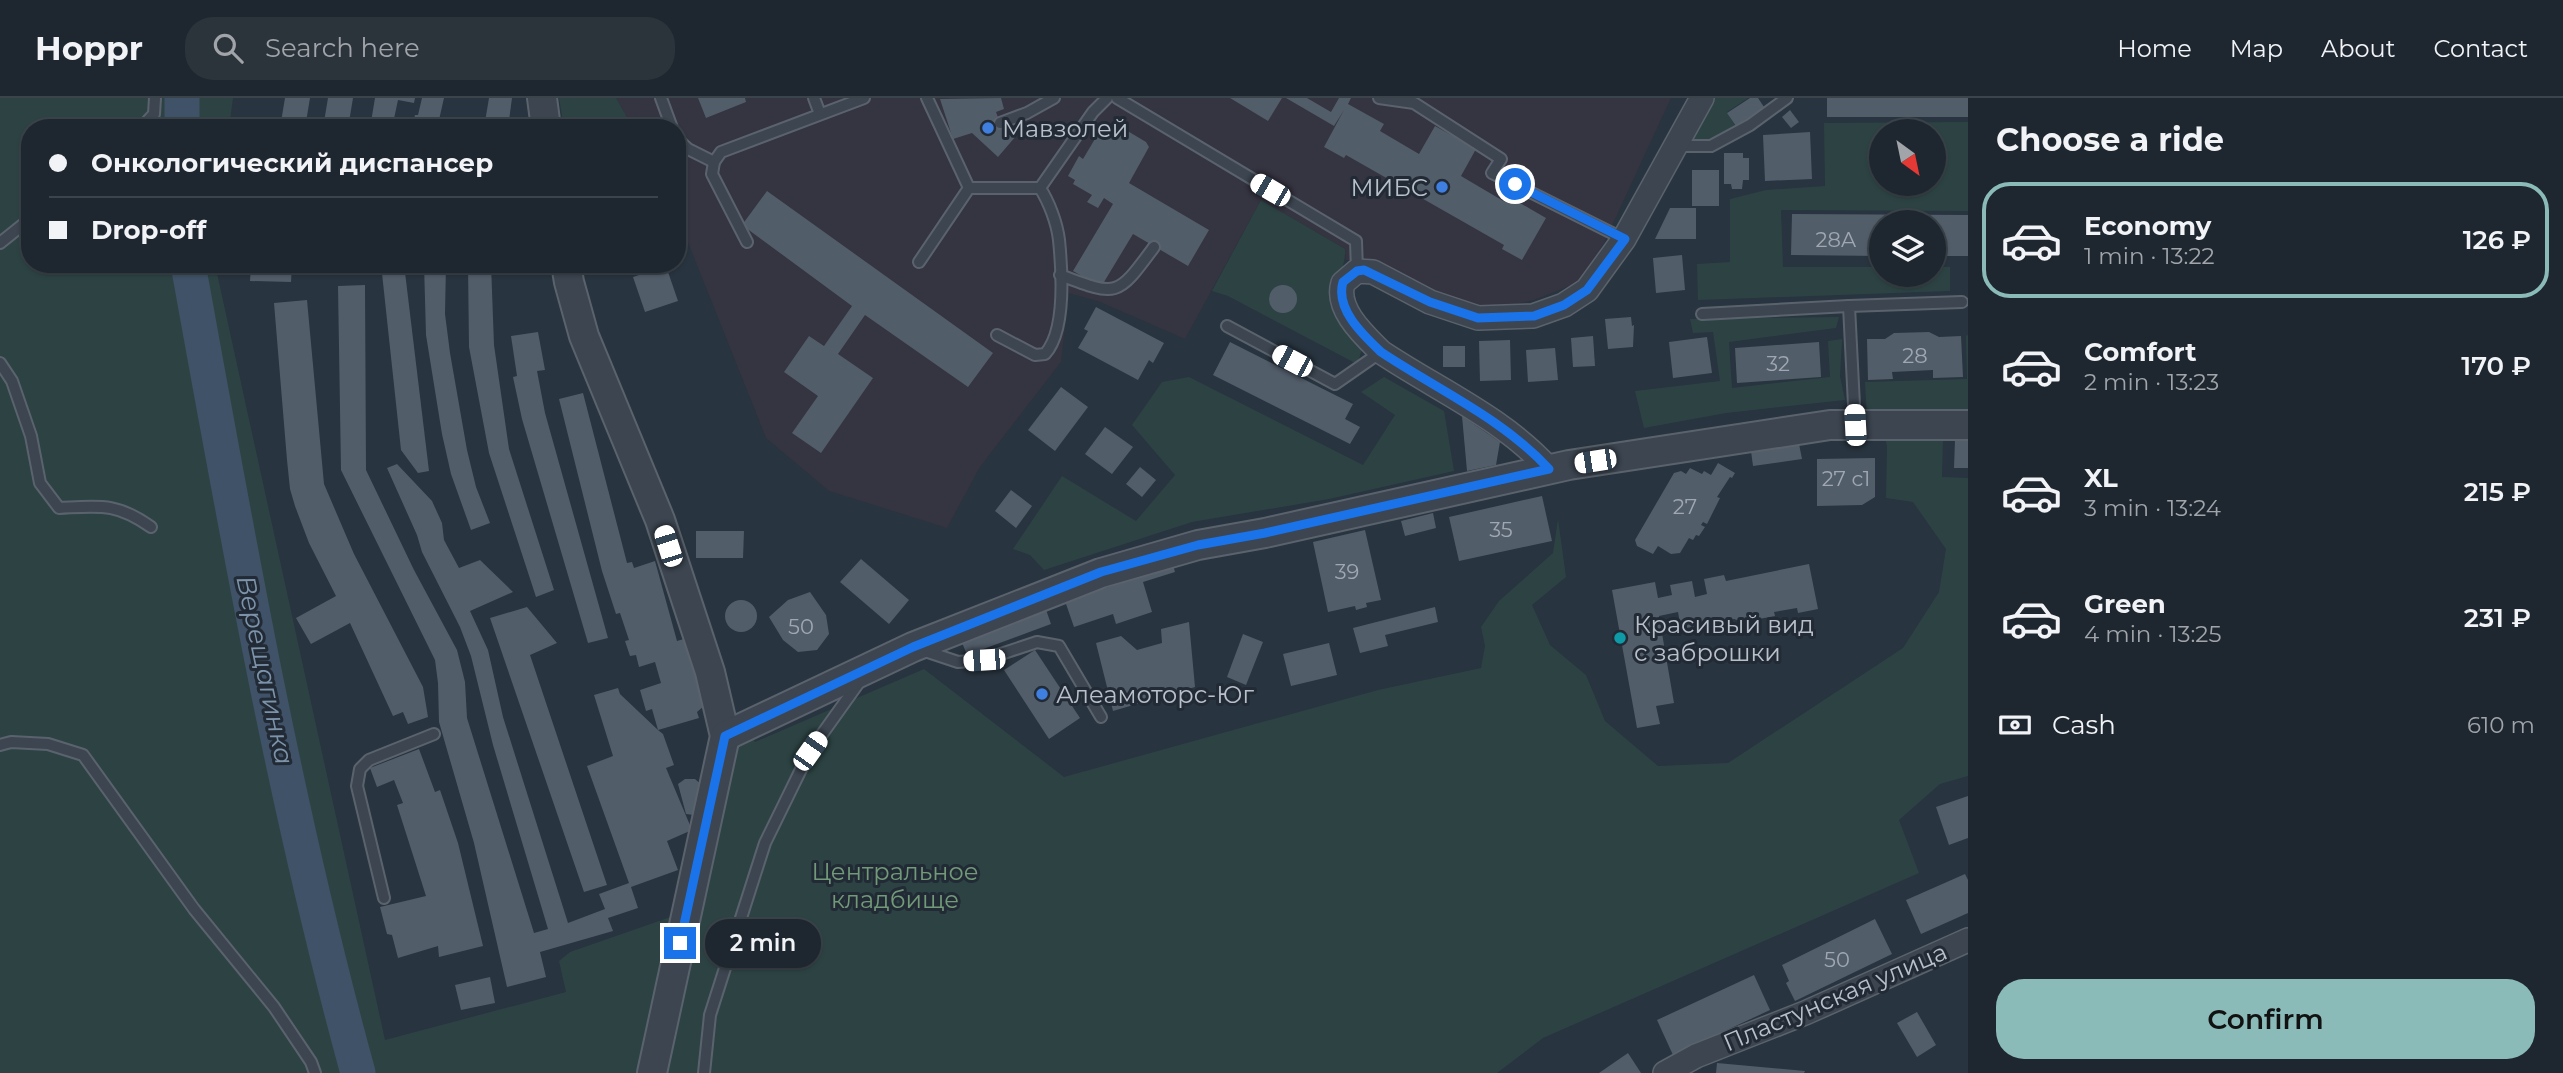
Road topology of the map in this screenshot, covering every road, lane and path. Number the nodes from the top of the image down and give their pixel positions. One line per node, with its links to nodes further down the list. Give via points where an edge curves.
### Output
1 (155, 98): 14 (lane)
2 (542, 98): 15 (street)
3 (661, 98): 16 (lane)
4 (814, 98): 13 (lane)
5 (864, 98): 13 (lane)
6 (927, 98): 21 (lane)
7 (1054, 98): 17 (lane)
8 (1107, 98): 22 (lane)
9 (1117, 98): 29 (lane, via 1356,241)
10 (1379, 98): 24 (lane, via 1414,103 1501,159 1492,173)
11 (1702, 98): 18 (street)
12 (1787, 98): 18 (lane, via 1711,146)
13 (820, 114): 20 (lane, via 735,145)
14 (149, 119)
15 (545, 119)
16 (668, 119)
17 (1000, 123)
18 (1676, 146): 24 (street)
19 (686, 147): 20 (lane)
20 (714, 162): 25 (lane, via 712,174)
21 (969, 188): 22 (lane); 28 (lane)
22 (1040, 188): 31 (lane, via 1059,238)
23 (21, 226): 26 (lane)
24 (1625, 239): 29 (street, via 1587,290 1534,316 1478,318 1430,302 1373,272)
25 (747, 242)
26 (0, 243)
27 (1154, 247): 31 (lane, via 1131,278 1111,289 1098,290)
28 (919, 262)
29 (1357, 271): 37 (street, via 1343,282 1341,299 1364,336)
30 (568, 273): 47 (street, via 584,337 660,520 710,672)
31 (1060, 275): 36 (lane, via 1061,307 1051,348 1045,354 1035,355)
32 (1962, 302): 33 (lane)
33 (1849, 306): 34 (lane); 39 (lane)
34 (1702, 314)
35 (1227, 326): 37 (lane, via 1335,384)
36 (997, 335)
37 (1381, 352): 41 (street, via 1502,425)
38 (0, 363): 42 (lane, via 12,381 31,436 40,483 59,508 103,506 132,513)
39 (1855, 425): 40 (street); 41 (street, via 1830,425)
40 (1968, 425)
41 (1549, 469): 43 (street, via 1186,548 1101,572)
42 (151, 527)
43 (913, 647): 44 (street); 45 (lane, via 958,662 984,660 1038,642 1059,646)
44 (868, 670): 47 (street); 53 (lane, via 810,751 765,843 710,1015)
45 (1101, 717)
46 (433, 734): 49 (lane, via 369,760 360,769 357,786)
47 (725, 736): 52 (street)
48 (0, 744): 51 (lane, via 48,744 83,755 194,909 274,1007)
49 (384, 898)
50 (1968, 940): 54 (street, Пластунская улица)
51 (315, 1073)
52 (652, 1073)
53 (704, 1073)
54 (1665, 1073)

